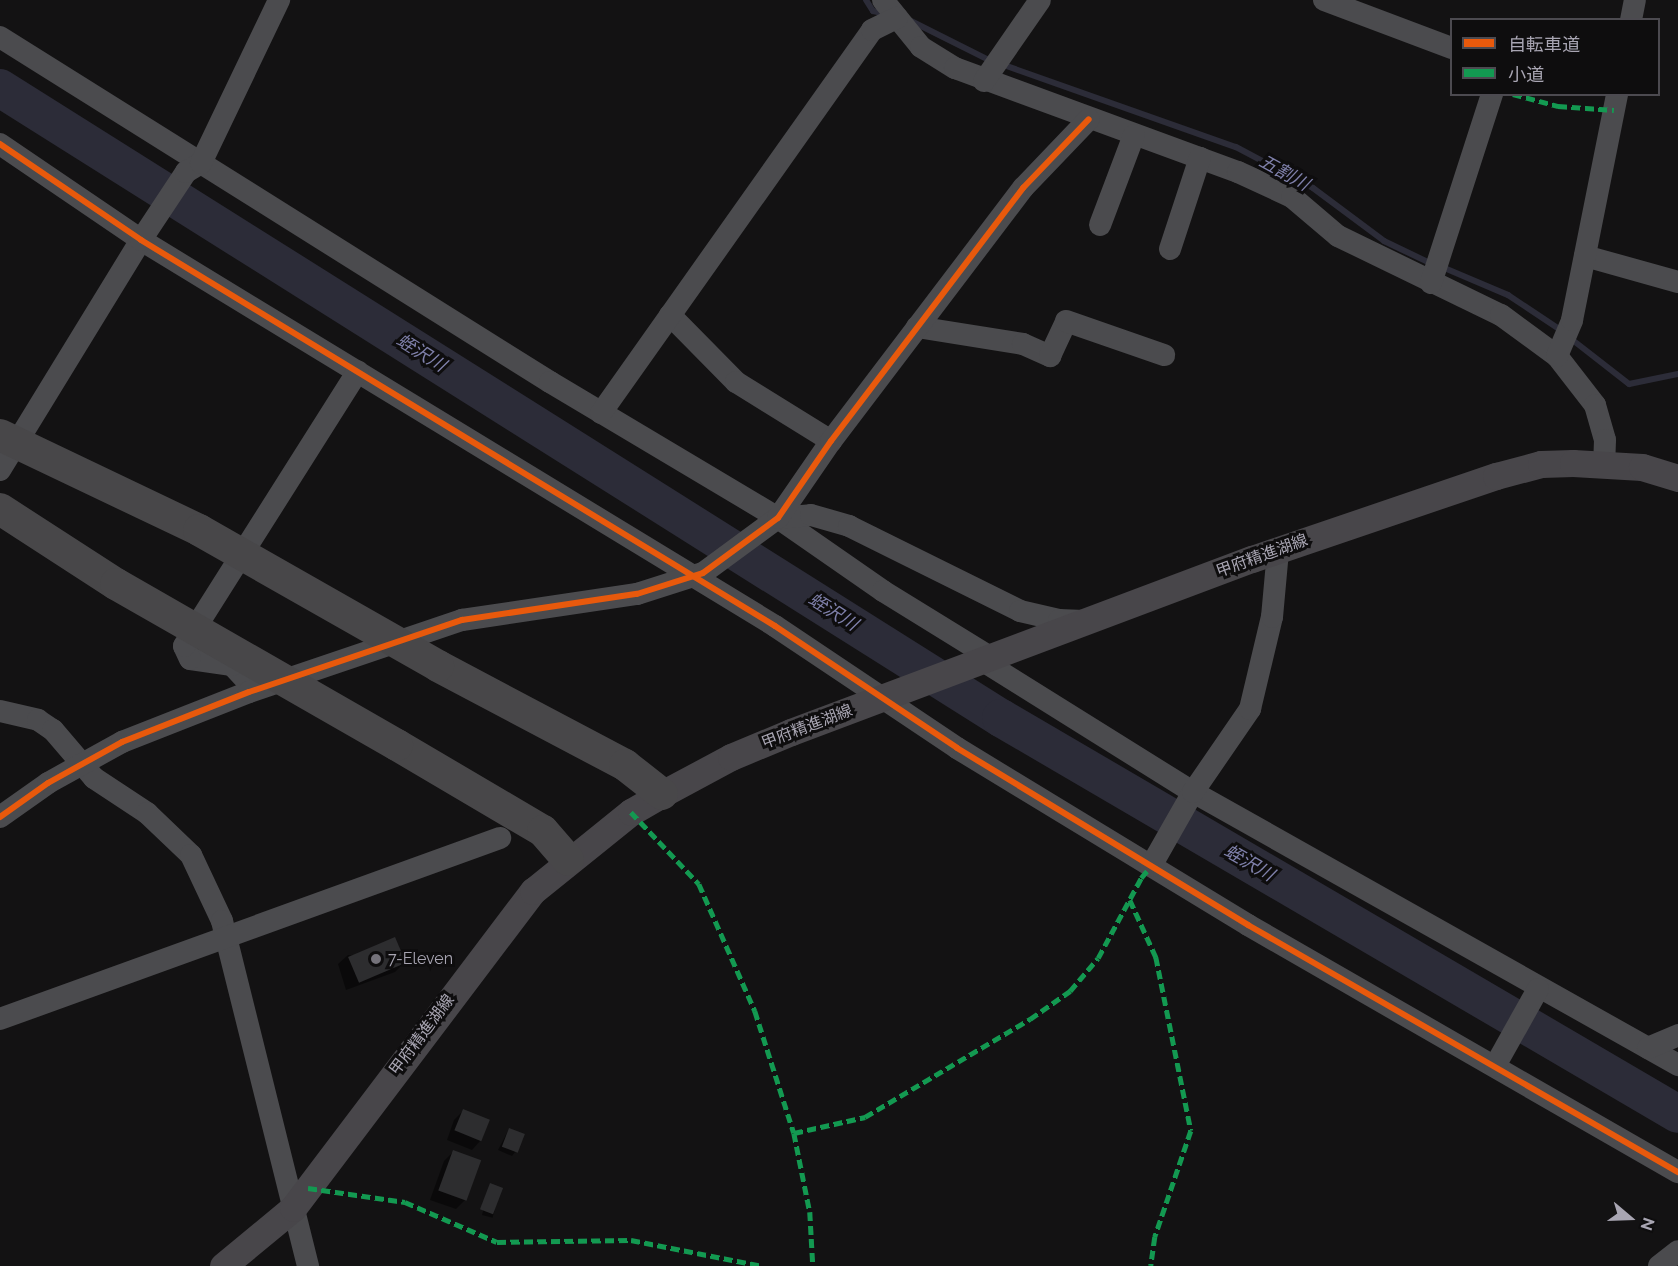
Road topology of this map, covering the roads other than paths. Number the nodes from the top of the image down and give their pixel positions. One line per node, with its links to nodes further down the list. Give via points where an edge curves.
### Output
1 (279, 0): 17 (street)
2 (883, 0): 6 (street)
3 (1041, 0): 10 (street)
4 (1324, 0): 9 (street)
5 (1635, 0): 7 (street)
6 (897, 18): 10 (street, via 921,47); 24 (street, via 872,30)
7 (1631, 18)
8 (0, 37): 17 (street)
9 (1450, 47)
10 (984, 81): 13 (street)
11 (1491, 96): 23 (street)
12 (1617, 96): 21 (street)
13 (1089, 119): 14 (street); 25 (street, via 1023,188)
14 (1134, 135): 16 (street); 18 (street)
15 (0, 144): 19 (street)
16 (1200, 158): 20 (street); 23 (street, via 1292,197 1338,237)
17 (194, 168): 19 (street); 29 (street)
18 (1100, 225)
19 (146, 234): 28 (street); 33 (street)
20 (1170, 249)
21 (1585, 256): 22 (street); 27 (street, via 1572,320)
22 (1678, 282)
23 (1431, 283): 27 (street, via 1502,315)
24 (670, 315): 29 (street); 31 (street, via 736,382)
25 (917, 327): 26 (street, via 1023,344 1050,356 1066,321); 31 (street)
26 (1164, 355)
27 (1557, 356): 32 (street, via 1594,405 1605,440)
28 (358, 370): 38 (street); 41 (street, via 184,646 190,659 232,665 244,673)
29 (601, 413): 36 (street)
30 (0, 435): 45 (highway, bridge, via 199,530 438,666 625,765)
31 (831, 441): 36 (street)
32 (1604, 464): 34 (main road, 甲府精進湖線, via 1642,467); 37 (main road, 甲府精進湖線, via 1540,464)
33 (0, 470)
34 (1678, 478)
35 (0, 509): 49 (highway, bridge, via 116,584 543,831)
36 (772, 523): 38 (street); 39 (street, via 811,515 849,526 1020,611); 40 (street, via 883,591)
37 (1278, 551): 39 (main road, 甲府精進湖線); 46 (street, via 1272,617 1250,709)
38 (697, 576): 41 (street, via 637,594 462,620); 42 (street)
39 (1084, 621): 40 (main road, 甲府精進湖線)
40 (983, 660): 42 (main road, 甲府精進湖線); 46 (street)
41 (249, 693): 44 (street, via 151,728)
42 (887, 696): 45 (main road, 甲府精進湖線, via 731,757); 50 (street)
43 (0, 711): 44 (street, via 38,720 53,730)
44 (82, 763): 47 (street); 51 (street, via 94,778 147,813 190,855 222,921)
45 (662, 794): 49 (main road, 甲府精進湖線)
46 (1191, 795): 50 (street); 52 (street)
47 (0, 817)
48 (500, 838): 51 (street)
49 (568, 860): 59 (main road, 甲府精進湖線, via 533,891 494,938)
50 (1154, 861): 56 (street)
51 (224, 940): 53 (street); 59 (street)
52 (1536, 993): 55 (street); 56 (street)
53 (0, 1019)
54 (1678, 1035): 55 (street)
55 (1648, 1048): 57 (street)
56 (1499, 1059): 58 (street)
57 (1678, 1065)
58 (1678, 1172)
59 (293, 1208): 61 (main road, 甲府精進湖線); 62 (street)
60 (1678, 1251): 63 (street)
61 (222, 1266)
62 (308, 1266)
63 (1659, 1266)

